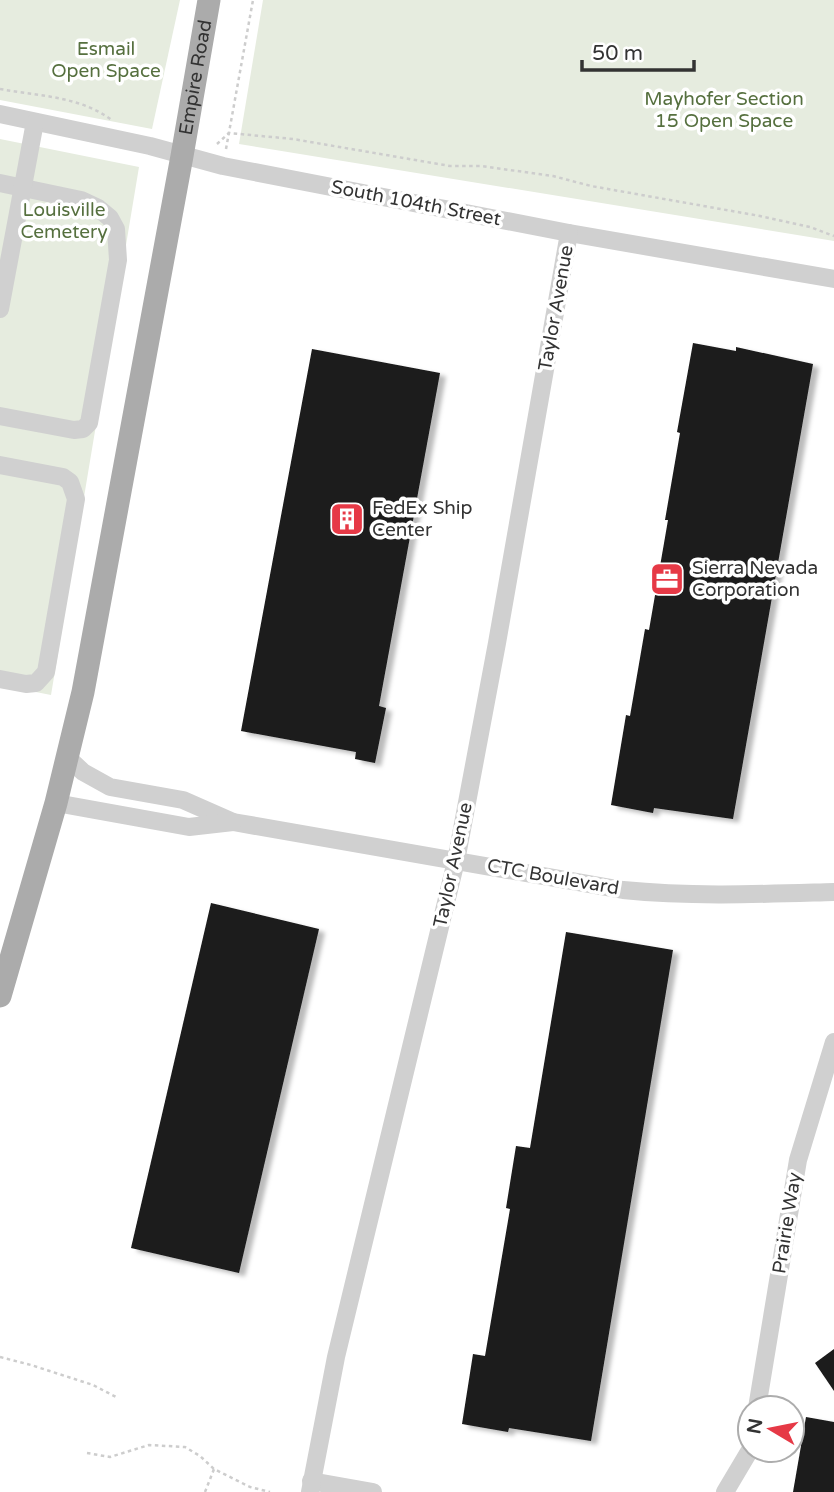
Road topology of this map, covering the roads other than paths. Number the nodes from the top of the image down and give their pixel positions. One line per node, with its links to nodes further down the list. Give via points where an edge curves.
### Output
1 (209, 0): 4 (main road, Empire Road)
2 (0, 114): 3 (street, South 104th Street)
3 (35, 121): 4 (street, South 104th Street); 6 (street)
4 (182, 156): 7 (street, South 104th Street); 13 (main road, Empire Road, via 106,574)
5 (0, 183): 6 (street)
6 (23, 187): 9 (street); 10 (street, via 97,208 116,229 118,260 89,424 74,430)
7 (569, 233): 8 (street, South 104th Street); 16 (street, Taylor Avenue)
8 (834, 279)
9 (0, 309)
10 (0, 416)
11 (0, 465): 12 (street, via 64,477 76,499 47,672 36,683)
12 (0, 679)
13 (67, 757): 14 (main road, Empire Road); 15 (street, CTC Boulevard, via 110,788 183,800)
14 (56, 803): 15 (street, CTC Boulevard, via 189,827); 18 (main road, Empire Road)
15 (233, 822): 16 (street, CTC Boulevard)
16 (456, 861): 17 (street, CTC Boulevard, via 672,895); 22 (street, Taylor Avenue, via 336,1357)
17 (834, 892)
18 (0, 996)
19 (834, 1042): 20 (street, Prairie Way, via 798,1160)
20 (759, 1394)
21 (742, 1464): 24 (street)
22 (311, 1487): 23 (street)
23 (373, 1492)
24 (725, 1492)

